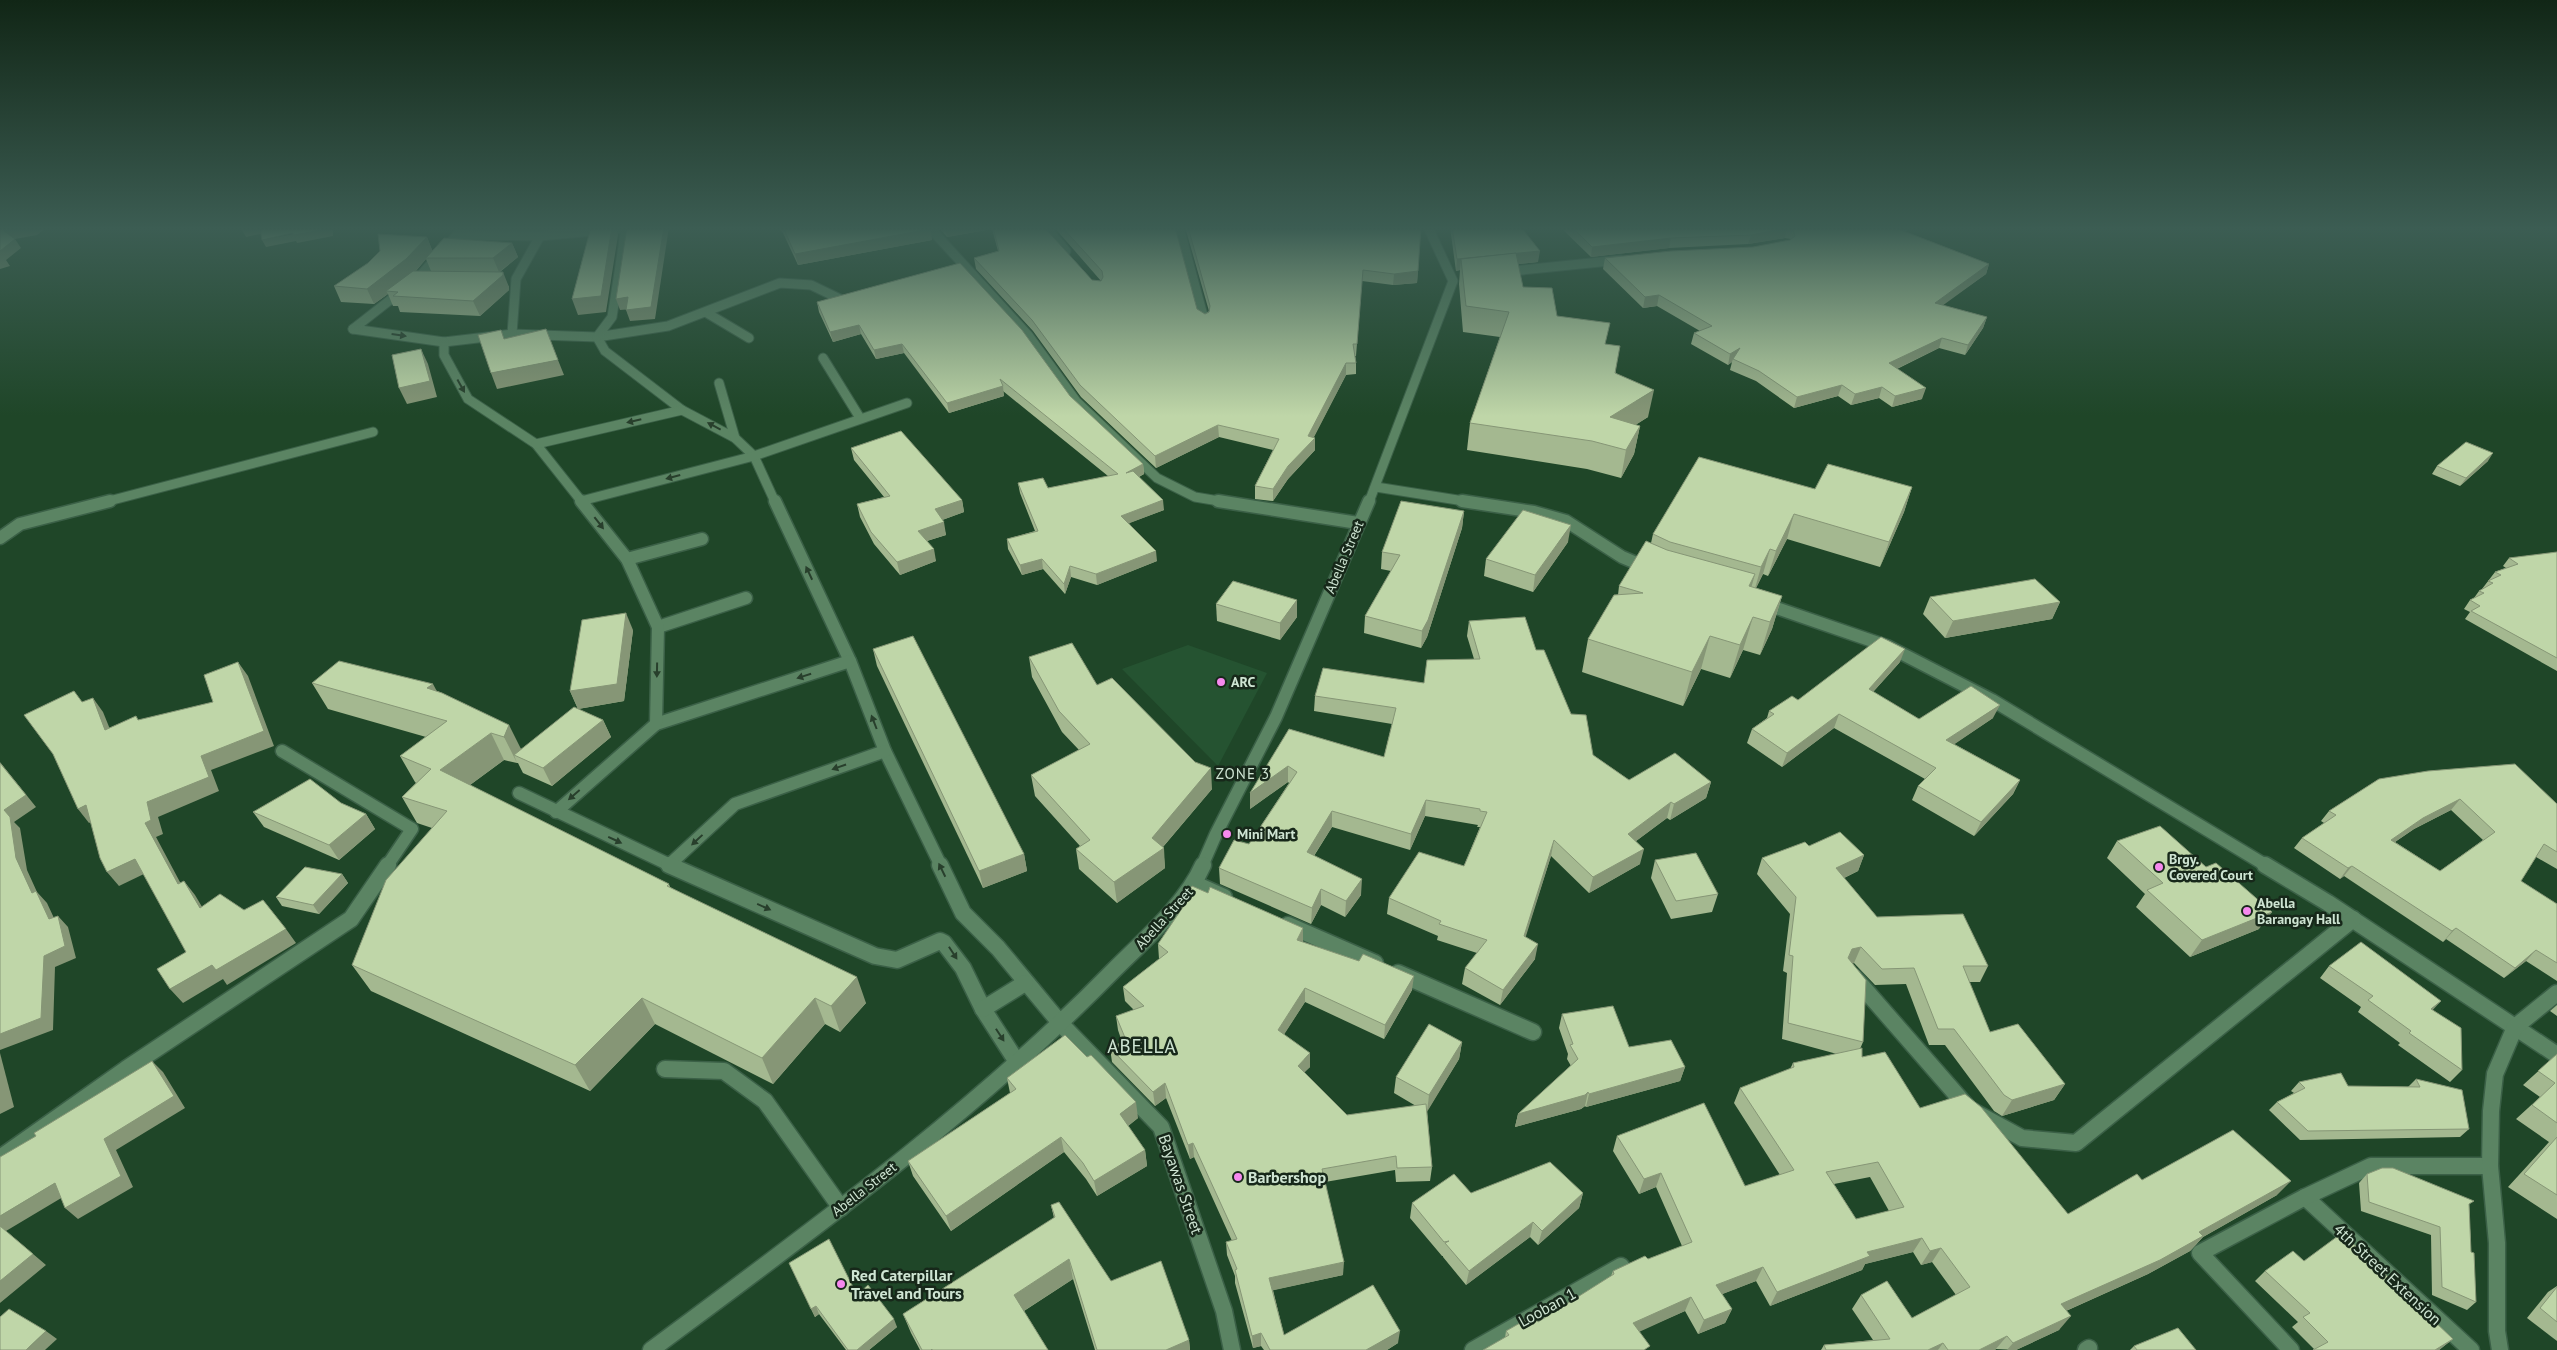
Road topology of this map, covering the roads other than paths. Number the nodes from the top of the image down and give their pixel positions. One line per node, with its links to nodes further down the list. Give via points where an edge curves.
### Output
1 (402, 290): 15 (street, one-way to 15, via 353,329)
2 (515, 290): 12 (street)
3 (616, 290): 13 (street, via 612,317)
4 (763, 290): 10 (street)
5 (823, 290): 9 (street)
6 (987, 290): 27 (street, via 1028,335 1076,401 1157,478 1195,497)
7 (1196, 290): 11 (street)
8 (1450, 290): 25 (street, Abella Street)
9 (840, 299)
10 (708, 313): 13 (street, via 668,326); 14 (street)
11 (1204, 319)
12 (512, 334): 13 (street); 15 (street)
13 (597, 337): 19 (street, via 605,351)
14 (749, 338)
15 (444, 342): 23 (street, one-way to 23, via 444,355 468,399)
16 (823, 358): 20 (street)
17 (718, 383): 22 (street)
18 (907, 403): 20 (street)
19 (682, 410): 22 (street, one-way to 19); 23 (street, one-way to 23)
20 (860, 418): 24 (street)
21 (373, 432): 28 (street, via 20,524)
22 (735, 438): 24 (street)
23 (536, 444): 26 (street)
24 (754, 456): 26 (street, one-way to 26); 35 (street, Bayawas Street, one-way to 24)
25 (1376, 488): 27 (street, Abella Street); 31 (street, via 1534,512 1566,521 1622,557)
26 (581, 501): 30 (street, one-way to 30)
27 (1358, 523): 42 (street, Abella Street, via 1276,717)
28 (0, 538)
29 (702, 539): 30 (street)
30 (627, 559): 34 (street)
31 (1662, 574)
32 (746, 598): 34 (street)
33 (1751, 600): 45 (street, via 1887,646 1992,700)
34 (658, 627): 36 (street, one-way to 36)
35 (850, 661): 36 (street, one-way to 36); 38 (street, Bayawas Street, one-way to 35)
36 (656, 724): 40 (street, one-way to 40)
37 (282, 751): 56 (street, via 412,829 351,919 126,1069)
38 (885, 751): 41 (street, one-way to 41, via 735,804); 47 (street, Bayawas Street, one-way to 38, via 998,948 963,914)
39 (519, 793): 40 (street)
40 (556, 812): 41 (street, one-way to 41)
41 (669, 865): 49 (street, one-way to 49, via 875,956 897,960 944,942 963,968)
42 (1194, 884): 43 (street); 50 (street, Abella Street)
43 (1239, 903)
44 (1275, 919): 52 (street)
45 (2354, 919): 46 (street, via 2076,1143 2022,1138 1969,1109); 51 (street)
46 (1851, 973)
47 (1025, 983): 49 (street); 50 (street, Bayawas Street)
48 (2557, 993): 51 (street)
49 (983, 1009): 54 (street, one-way to 54)
50 (1061, 1024): 54 (street, Abella Street); 62 (street, Bayawas Street, via 1161,1127 1224,1311)
51 (2515, 1026): 53 (street); 57 (street, via 2495,1074)
52 (1533, 1032)
53 (2557, 1055)
54 (1017, 1062): 59 (street, Abella Street, via 965,1110)
55 (665, 1069): 59 (street, via 724,1071 765,1101)
56 (0, 1158)
57 (2490, 1166): 58 (street, via 2371,1166); 66 (street)
58 (2305, 1197): 64 (street, via 2200,1253); 65 (street, 4th Street Extension)
59 (841, 1208): 61 (street, Abella Street)
60 (1621, 1266): 63 (street, Looban 1)
61 (652, 1350)
62 (1232, 1350)
63 (1473, 1350)
64 (2291, 1350)
65 (2471, 1350)
66 (2500, 1350)

